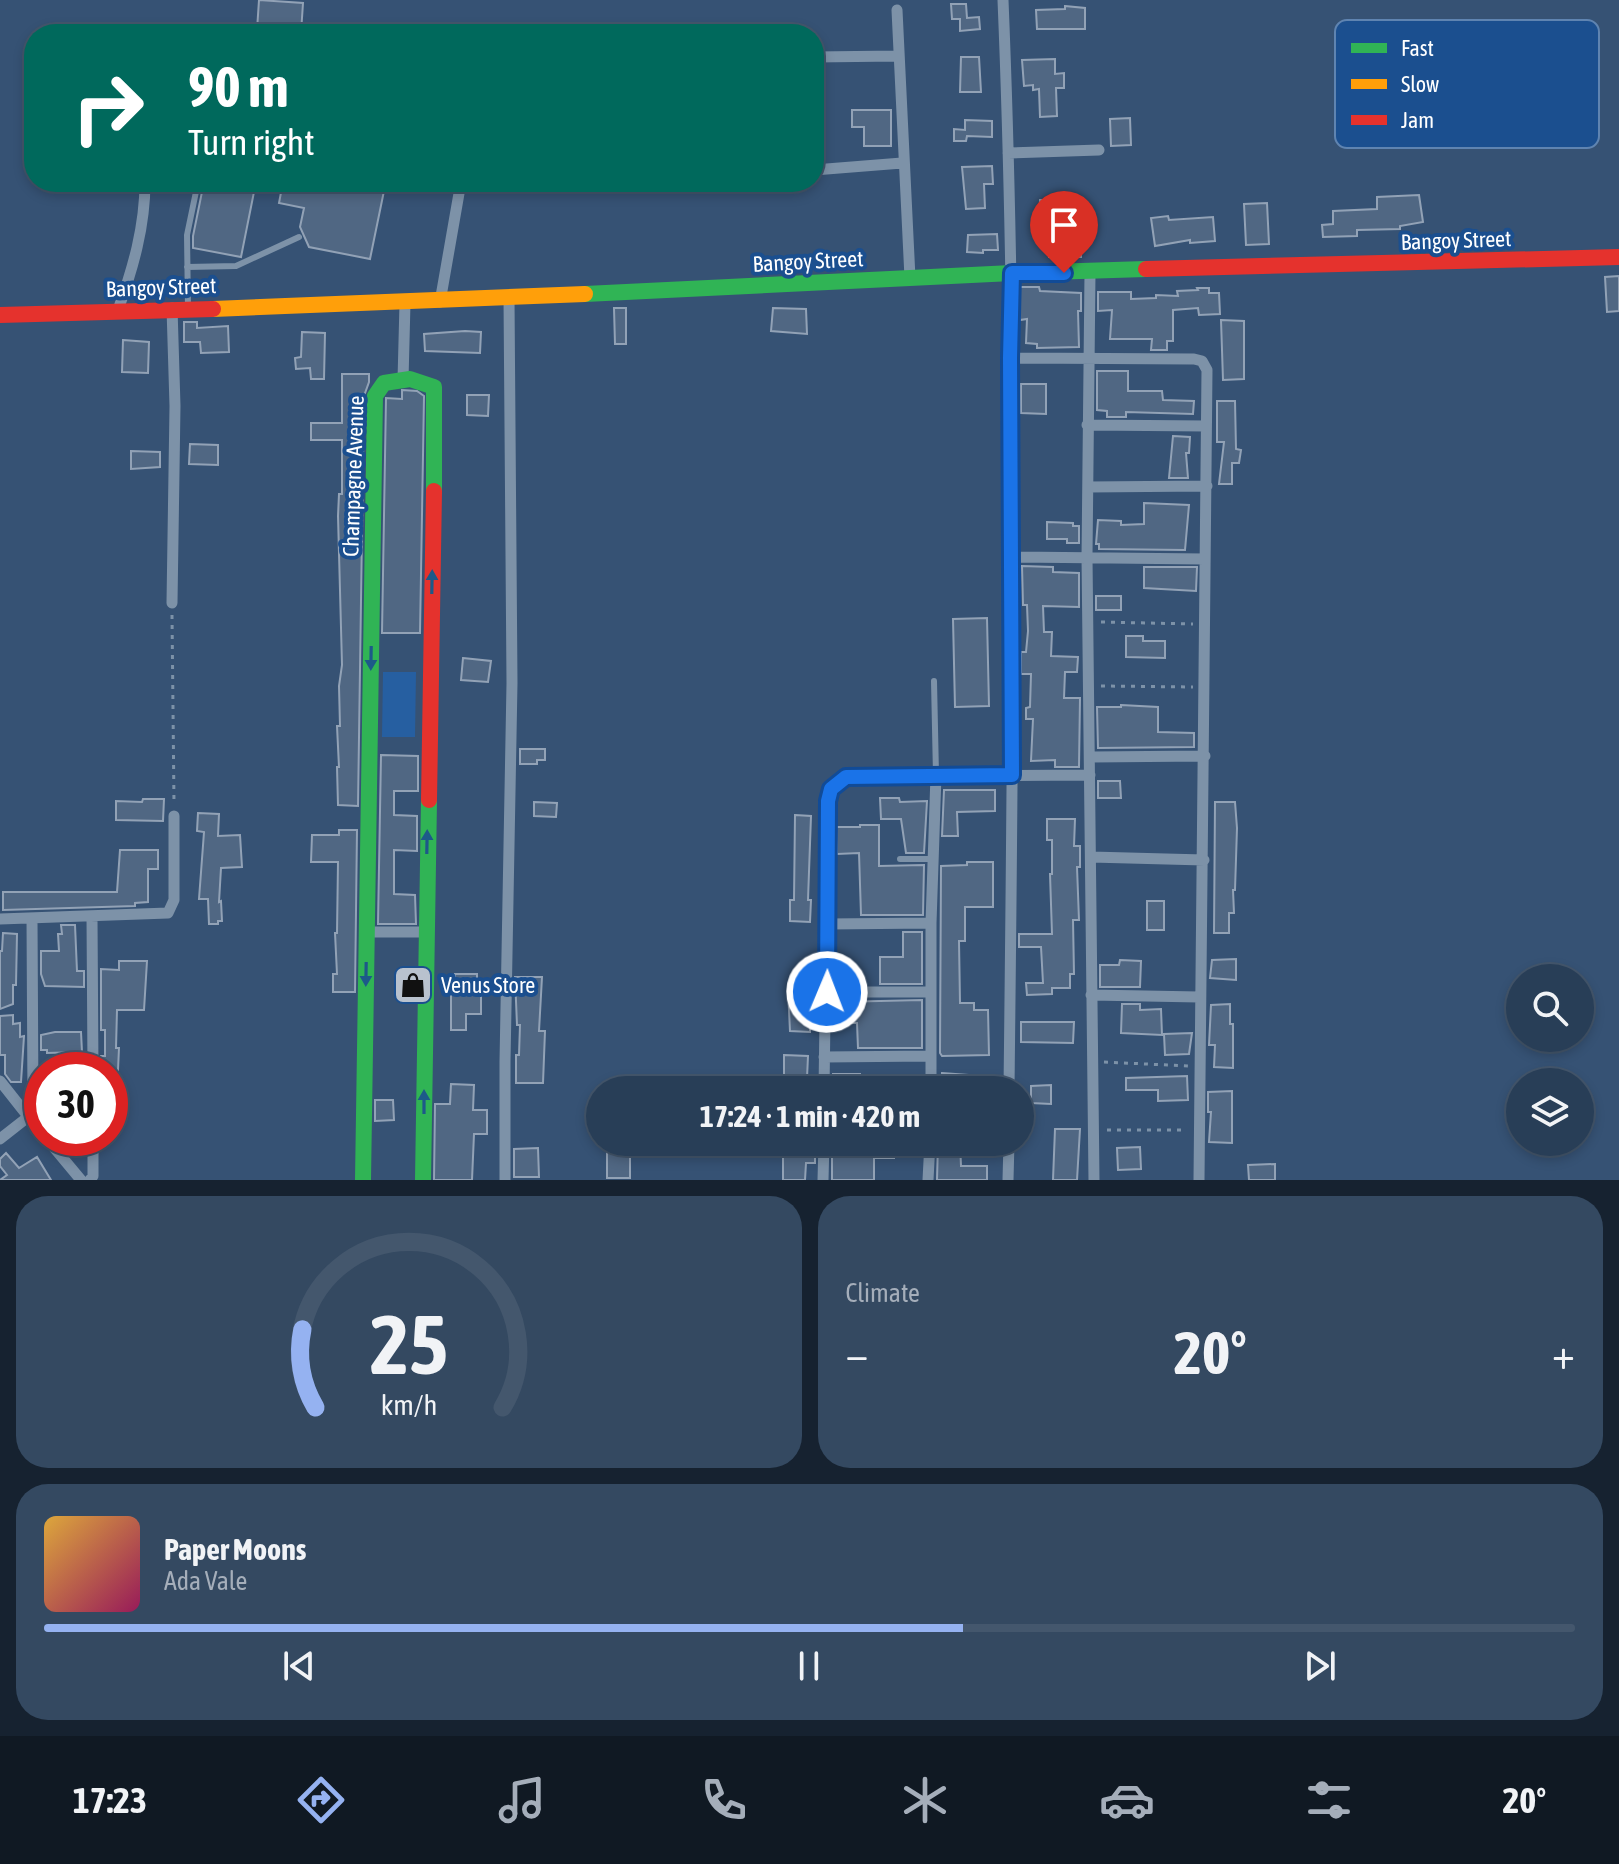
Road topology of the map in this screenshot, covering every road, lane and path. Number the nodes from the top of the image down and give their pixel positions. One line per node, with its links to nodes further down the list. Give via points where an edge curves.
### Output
1 (1003, 0): 6 (street)
2 (897, 10): 3 (street)
3 (898, 56): 4 (street); 7 (street)
4 (824, 57)
5 (1099, 150): 6 (street)
6 (1008, 153): 15 (street)
7 (902, 163): 8 (street); 17 (street)
8 (824, 169)
9 (145, 192): 22 (street, via 135,260)
10 (196, 192): 14 (lane)
11 (460, 192): 19 (street)
12 (299, 237): 14 (lane, via 236,266)
13 (1619, 257): 16 (street, Bangoy Street)
14 (187, 267): 21 (lane)
15 (1012, 273): 16 (street, Bangoy Street); 17 (street, Bangoy Street); 24 (street)
16 (1090, 273): 25 (street)
17 (910, 278): 18 (street, Bangoy Street)
18 (509, 298): 19 (street, Bangoy Street); 85 (street, via 512,683)
19 (440, 302): 20 (street, Bangoy Street)
20 (405, 303): 21 (street, Bangoy Street); 26 (street)
21 (180, 308): 22 (street, Bangoy Street); 34 (street)
22 (118, 310): 23 (street, Bangoy Street)
23 (0, 315)
24 (1010, 358): 25 (street); 31 (street)
25 (1088, 358): 27 (street); 28 (street, via 1202,361 1207,370)
26 (403, 380): 55 (street, Champagne Avenue, one-way to 55, via 386,381 375,396); 56 (street, one-way to 26, via 435,395 426,381)
27 (1087, 425): 28 (street); 30 (street)
28 (1206, 426): 29 (street)
29 (1207, 486): 30 (street); 33 (street)
30 (1088, 487): 32 (street)
31 (1012, 557): 32 (street); 43 (street)
32 (1087, 557): 33 (street); 35 (street)
33 (1205, 559): 36 (street)
34 (172, 603): 45 (path)
35 (1089, 622): 36 (path); 38 (street)
36 (1205, 624): 39 (street)
37 (934, 681): 42 (lane)
38 (1089, 686): 39 (path); 41 (street)
39 (1205, 687): 40 (street)
40 (1205, 756): 41 (street); 49 (street)
41 (1091, 757): 44 (street)
42 (936, 775): 43 (street); 48 (street); 54 (street, via 846,777 831,789)
43 (1012, 775): 44 (street); 69 (street)
44 (1090, 775): 46 (street)
45 (174, 816): 50 (street, via 174,900 168,913)
46 (1091, 857): 49 (street); 59 (street)
47 (900, 859): 48 (lane)
48 (933, 859): 53 (street)
49 (1204, 860): 60 (street)
50 (92, 917): 51 (street); 62 (street)
51 (32, 918): 52 (street); 61 (street)
52 (0, 919)
53 (931, 923): 54 (street); 58 (street)
54 (828, 924): 57 (street)
55 (367, 932): 56 (street); 83 (street, Champagne Avenue, one-way to 83)
56 (425, 932): 84 (street, one-way to 56)
57 (827, 992): 58 (street); 64 (street)
58 (931, 992): 63 (street)
59 (1091, 995): 60 (street); 65 (street)
60 (1199, 997): 66 (street)
61 (33, 1052)
62 (93, 1052)
63 (931, 1056): 64 (street); 68 (street)
64 (824, 1057): 67 (street)
65 (1091, 1062): 66 (path); 73 (street)
66 (1200, 1066): 74 (street)
67 (824, 1076)
68 (931, 1076)
69 (1009, 1076)
70 (0, 1081): 71 (street)
71 (24, 1112)
72 (24, 1120): 75 (street)
73 (1093, 1130): 74 (path); 89 (street)
74 (1199, 1130): 90 (street)
75 (0, 1139)
76 (61, 1156): 81 (street)
77 (93, 1156): 82 (street)
78 (824, 1156): 86 (street)
79 (929, 1156): 87 (street)
80 (1009, 1156): 88 (street)
81 (81, 1180)
82 (90, 1180)
83 (363, 1180)
84 (423, 1180)
85 (505, 1180)
86 (823, 1180)
87 (928, 1180)
88 (1008, 1180)
89 (1094, 1180)
90 (1199, 1180)

